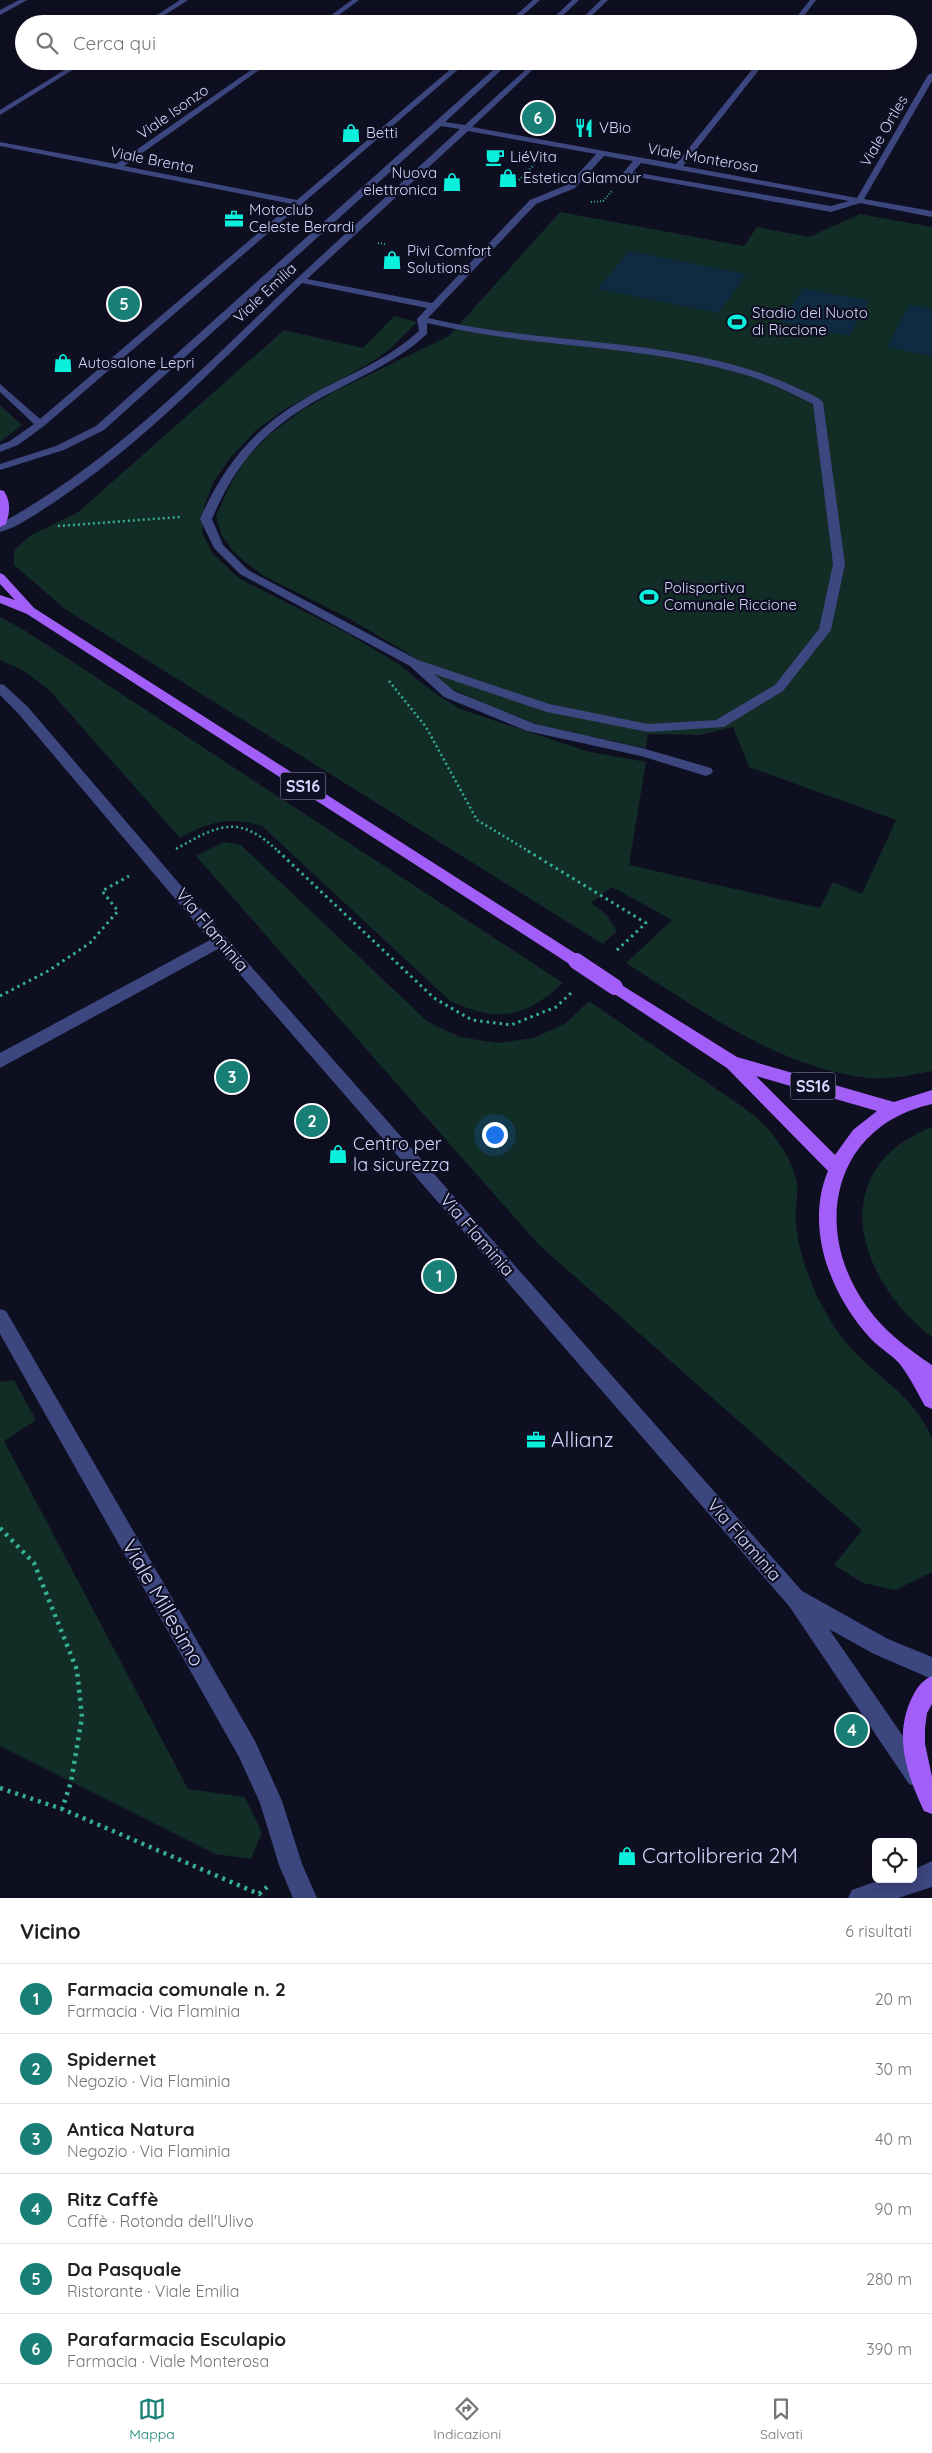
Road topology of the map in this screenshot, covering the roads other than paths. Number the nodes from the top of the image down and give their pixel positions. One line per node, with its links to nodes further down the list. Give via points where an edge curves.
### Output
1 (24, 0): 8 (street)
2 (185, 0): 9 (street)
3 (356, 0): 10 (street)
4 (537, 0): 11 (street)
5 (576, 0): 12 (street)
6 (605, 0): 13 (street)
7 (813, 0): 14 (street)
8 (0, 13)
9 (161, 15)
10 (335, 15)
11 (520, 15)
12 (560, 15)
13 (589, 15)
14 (801, 15)
15 (69, 70): 22 (street)
16 (256, 70): 28 (street, Viale Isonzo)
17 (455, 70): 31 (street)
18 (498, 70): 23 (street, Viale Emilia)
19 (529, 70): 24 (street, Viale Emilia)
20 (756, 70): 29 (street)
21 (932, 75): 30 (street, Viale Ortles)
22 (0, 113)
23 (439, 123): 24 (street, Viale Monterosa); 39 (street, Viale Emilia, via 100,428 60,448)
24 (466, 128): 26 (street, Viale Monterosa); 33 (street, Viale Emilia)
25 (0, 144): 28 (street, Viale Brenta)
26 (602, 154): 27 (street, Viale Monterosa); 34 (street, via 572,186 533,202)
27 (639, 160): 29 (street, Viale Monterosa); 30 (street, via 628,173 831,209)
28 (117, 167): 31 (street, Viale Brenta)
29 (678, 167): 30 (street, Viale Monterosa)
30 (859, 201): 32 (street, Viale Monterosa)
31 (300, 203): 37 (street)
32 (932, 214)
33 (300, 280): 34 (street); 42 (street, Viale Emilia, via 100,466 33,513)
34 (434, 306): 35 (street)
35 (422, 319): 46 (street, via 424,332 409,347 280,418 247,446 217,489 206,519 218,546 244,572); 46 (street, via 529,339 632,348 680,356 735,368 818,402 839,564 825,630 779,688 719,724 648,728 546,708)
36 (0, 387): 37 (street)
37 (40, 424): 38 (street)
38 (0, 449)
39 (0, 467)
40 (0, 493): 41 (main road, via 4,514)
41 (0, 524)
42 (0, 529)
43 (0, 577): 45 (main road, SS16)
44 (0, 599): 45 (main road, SS16)
45 (31, 611): 51 (main road, SS16, bridge)
46 (414, 663): 48 (street, via 449,694 532,728 642,752)
47 (0, 688): 49 (street, Via Flaminia, via 22,708)
48 (706, 771)
49 (220, 941): 50 (street); 59 (street, Via Flaminia)
50 (0, 1061)
51 (733, 1063): 53 (main road, SS16); 54 (main road, SS16)
52 (932, 1097): 53 (main road)
53 (894, 1109): 54 (main road, via 870,1124 850,1144)
54 (836, 1168): 56 (main road, via 828,1198 828,1223 836,1266 852,1300 877,1333)
55 (0, 1317): 65 (street, Viale Millesimo, via 247,1749 270,1800)
56 (909, 1362): 57 (main road); 58 (main road)
57 (932, 1376)
58 (932, 1400)
59 (795, 1598): 60 (street, Via Flaminia, via 881,1648); 62 (street)
60 (932, 1668)
61 (932, 1687): 62 (main road, via 915,1718 913,1750)
62 (922, 1784): 63 (main road)
63 (932, 1803)
64 (932, 1873): 66 (street, via 929,1877)
65 (305, 1898)
66 (860, 1898)

